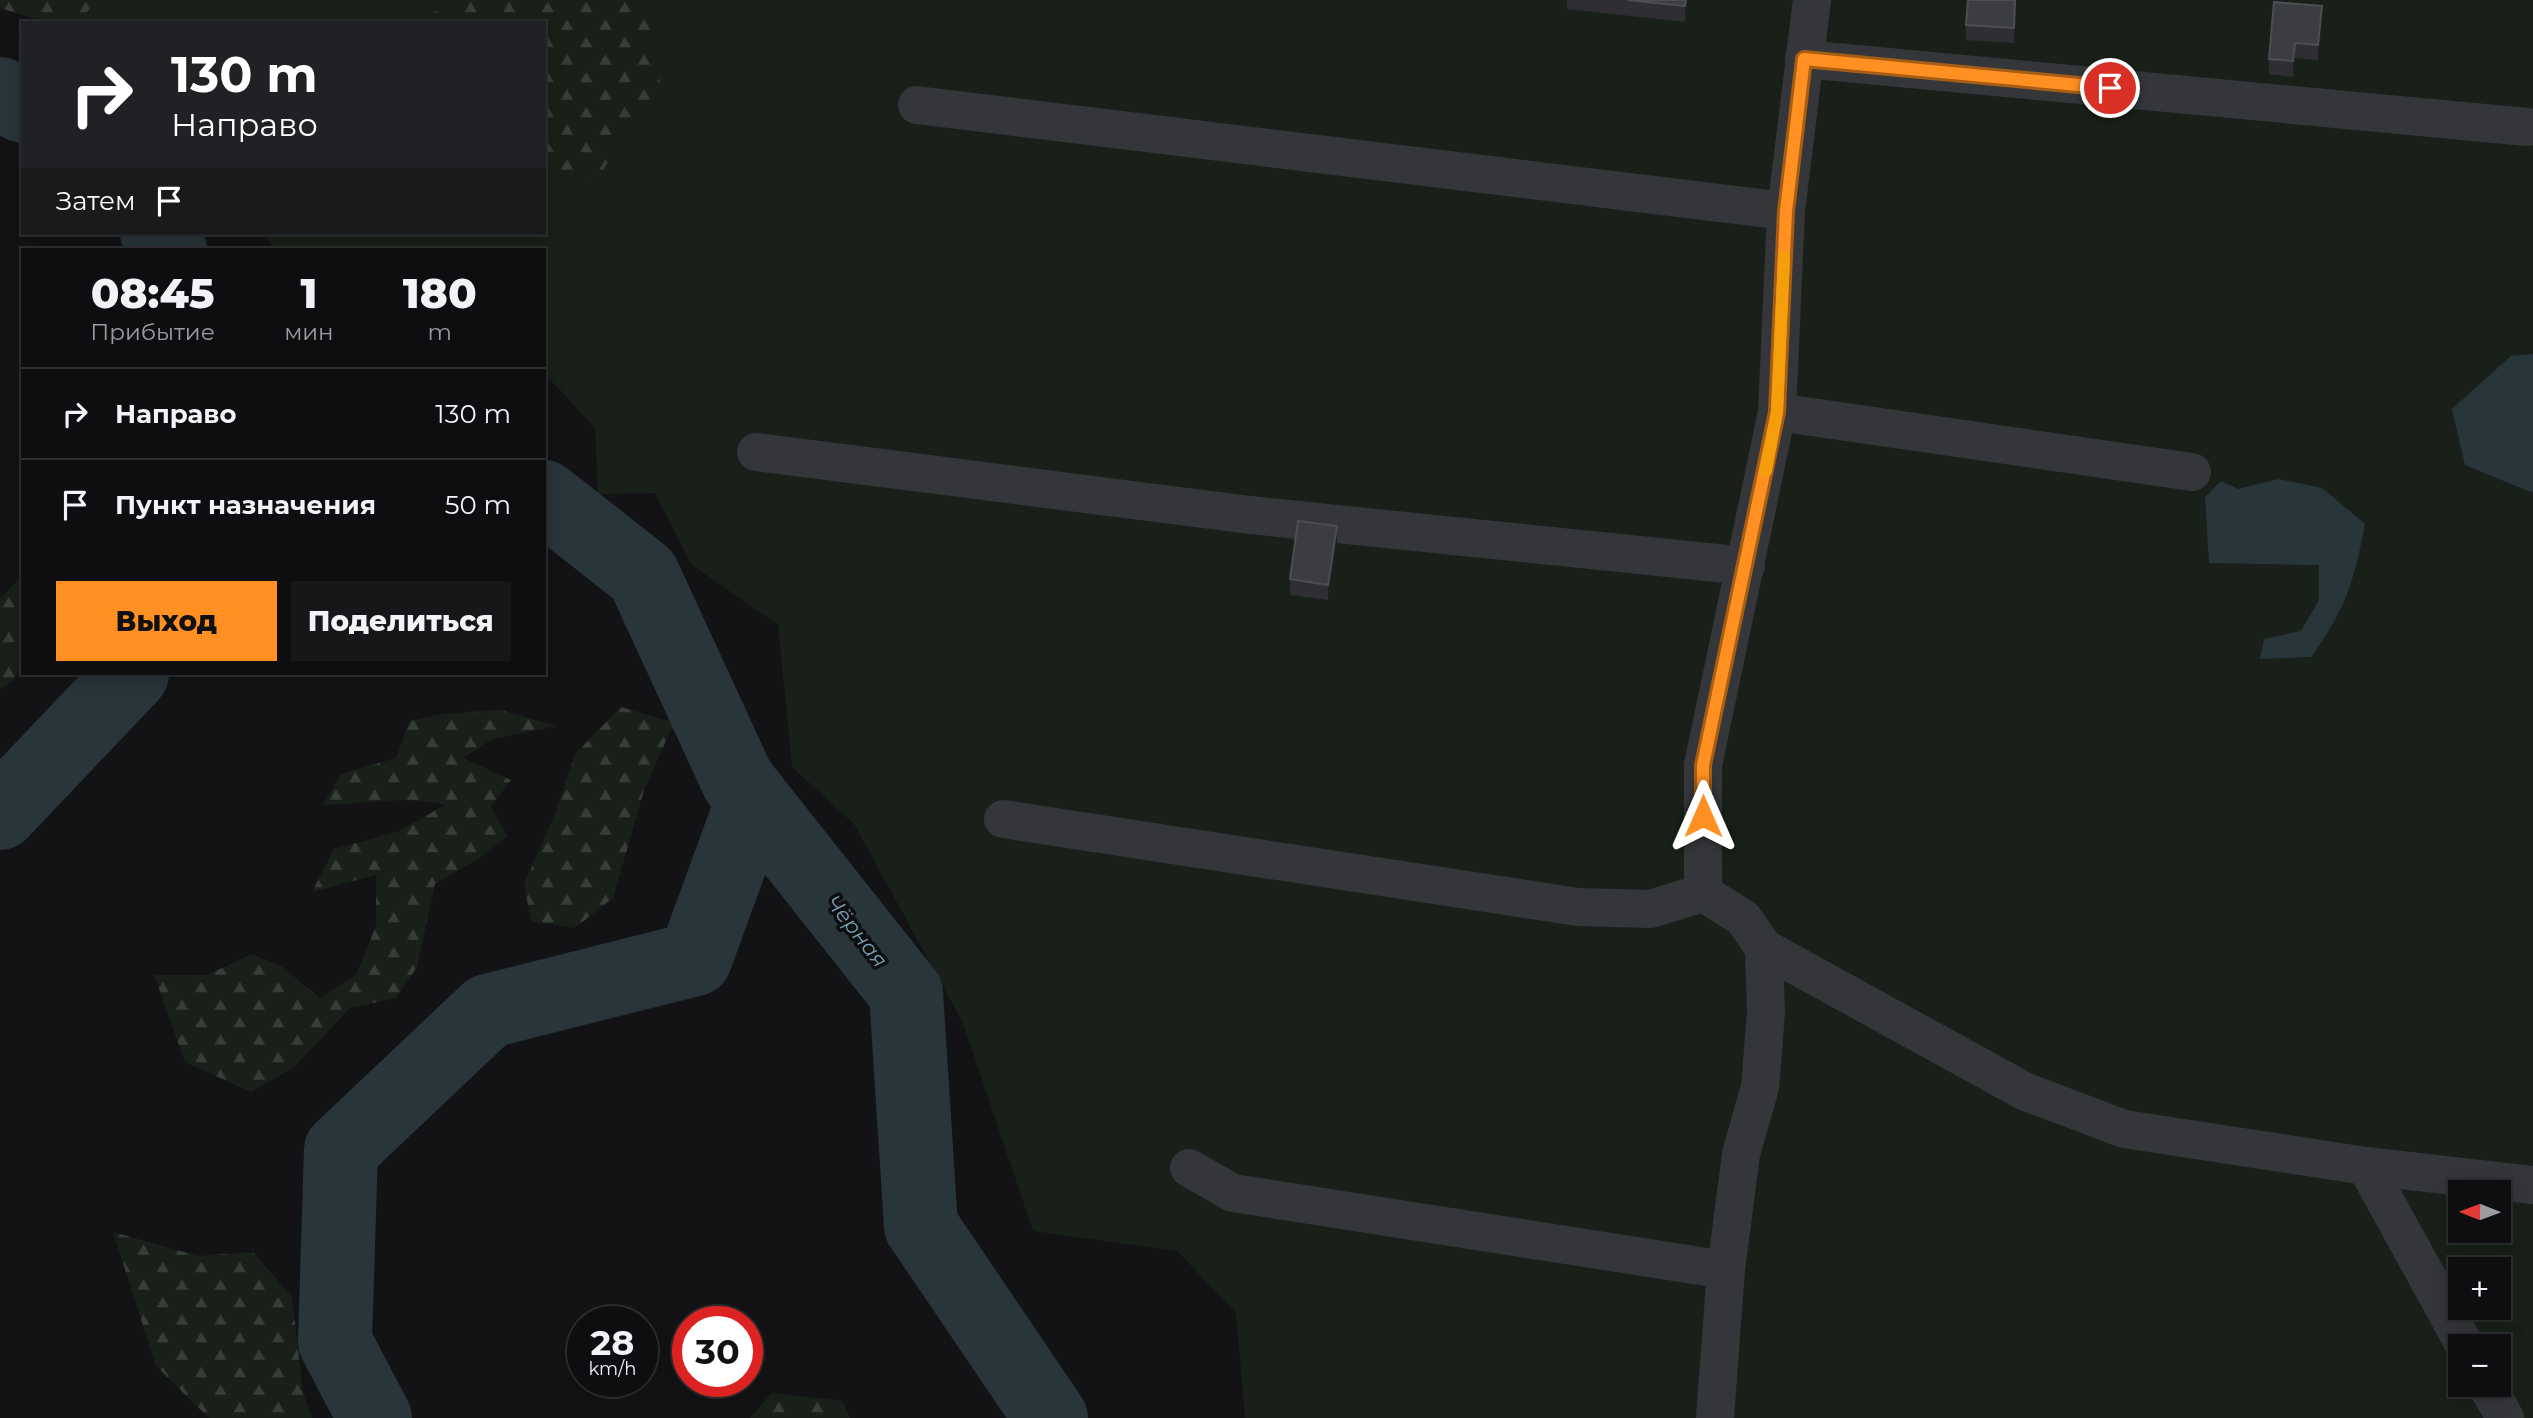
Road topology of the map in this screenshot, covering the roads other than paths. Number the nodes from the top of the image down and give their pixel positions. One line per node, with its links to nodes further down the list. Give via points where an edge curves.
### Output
1 (1812, 0): 2 (street)
2 (1804, 59): 4 (street); 5 (street)
3 (917, 105): 5 (street)
4 (2527, 127)
5 (1786, 211): 6 (street)
6 (1777, 412): 8 (street); 9 (street)
7 (756, 452): 9 (street, via 1250,516)
8 (2192, 472)
9 (1746, 566): 11 (street, via 1703,765)
10 (1003, 819): 11 (street, via 1578,908 1650,909)
11 (1703, 893): 12 (street, via 1743,918)
12 (1764, 948): 13 (street, via 2024,1091 2124,1129); 16 (street, via 1766,1013 1760,1087 1741,1154)
13 (2366, 1166): 15 (street); 17 (street)
14 (1189, 1168): 16 (street, via 1233,1193)
15 (2533, 1185)
16 (1726, 1270): 19 (street)
17 (2458, 1334)
18 (2493, 1397): 20 (street)
19 (1715, 1418)
20 (2505, 1418)

